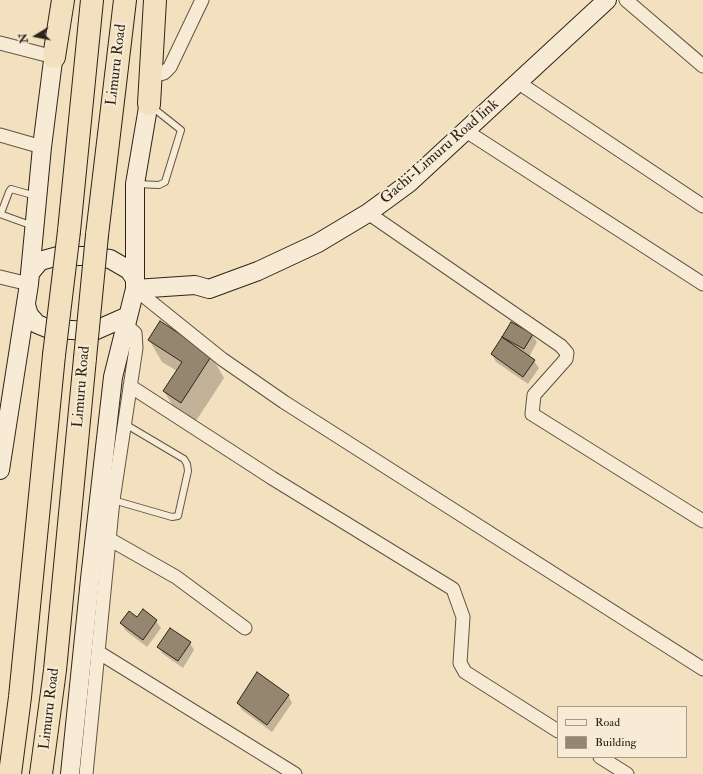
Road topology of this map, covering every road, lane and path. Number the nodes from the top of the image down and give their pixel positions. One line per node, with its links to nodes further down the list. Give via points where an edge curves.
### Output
1 (58, 0): 11 (street)
2 (63, 0): 11 (highway)
3 (92, 0): 42 (highway, Limuru Road, bridge)
4 (125, 0): 43 (highway, Limuru Road, bridge, via 97,235 55,670)
5 (156, 0): 15 (highway)
6 (160, 0): 13 (street)
7 (202, 0): 13 (street, via 170,67 164,73)
8 (607, 0): 14 (street, Gachi-Limuru Road link)
9 (626, 0): 12 (street)
10 (0, 43): 11 (street)
11 (54, 57): 18 (street)
12 (703, 66)
13 (152, 76): 15 (street)
14 (519, 83): 16 (street, Gachi-Limuru Road link); 21 (street)
15 (149, 104): 19 (street); 19 (lane, via 181,130 166,182 159,185)
16 (466, 131): 22 (street, Gachi-Limuru Road link, via 409,183); 28 (street)
17 (0, 135): 18 (street)
18 (42, 147): 20 (street)
19 (135, 184): 27 (street)
20 (38, 197): 23 (lane, via 11,189); 24 (street)
21 (703, 206)
22 (368, 213): 27 (street, Gachi-Limuru Road link, via 318,243 258,271 209,289 195,285); 35 (street, via 567,353 566,359 534,395 532,414)
23 (0, 214): 24 (lane)
24 (34, 227): 26 (street)
25 (0, 277): 26 (street)
26 (30, 279): 27 (street, via 40,261 58,256 86,256 110,259 129,270); 29 (street)
27 (135, 284): 30 (street); 39 (street, via 222,359 278,398)
28 (703, 284)
29 (26, 305): 30 (street, via 29,315 37,324 49,329 94,331); 33 (street)
30 (127, 321): 31 (street, via 136,338); 44 (street, via 113,377)
31 (130, 386): 32 (street); 40 (street, via 272,478 453,589 462,617 460,664 465,672)
32 (125, 424): 34 (street); 34 (lane, via 184,459 188,471 178,516 172,517)
33 (0, 470)
34 (113, 500): 36 (street)
35 (703, 521)
36 (109, 539): 37 (street, via 176,577); 38 (street)
37 (245, 628)
38 (98, 652): 45 (street); 46 (street)
39 (703, 669)
40 (557, 730)
41 (602, 758): 47 (street)
42 (10, 774)
43 (41, 774)
44 (70, 774)
45 (86, 774)
46 (296, 774)
47 (627, 774)

